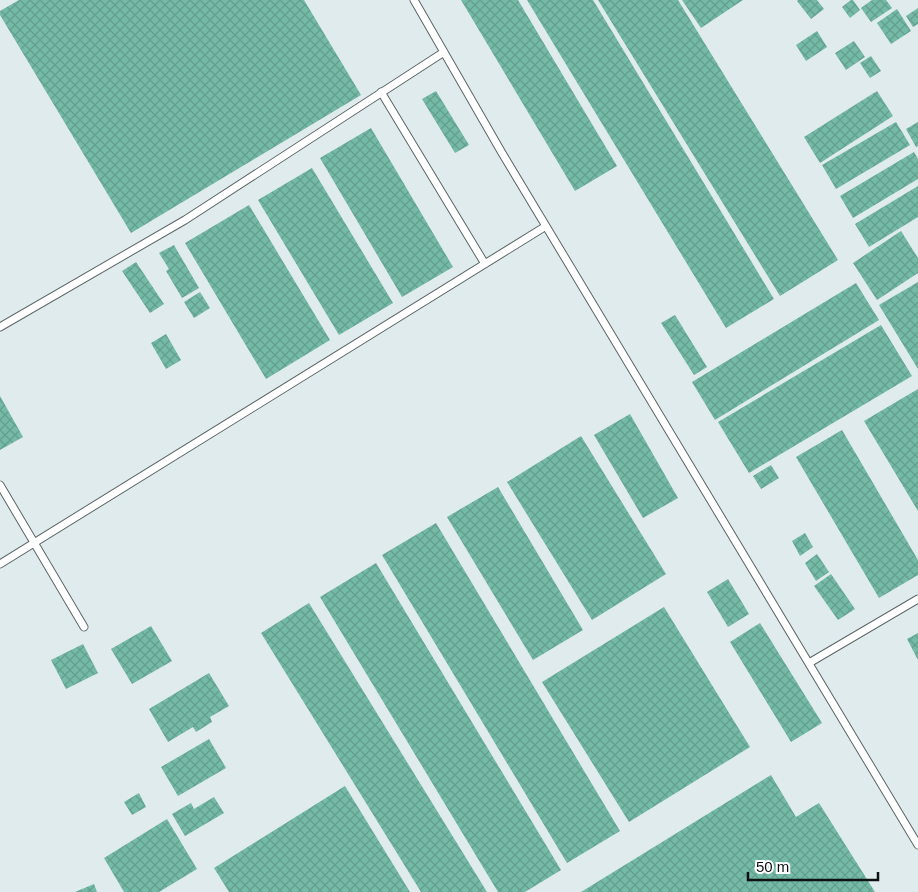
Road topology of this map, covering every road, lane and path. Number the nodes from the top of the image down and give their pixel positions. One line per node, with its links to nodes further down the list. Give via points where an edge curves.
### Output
1 (414, 0): 2 (lane)
2 (444, 52): 3 (lane); 4 (lane)
3 (381, 92): 5 (lane); 6 (lane, via 185,220)
4 (546, 226): 5 (lane); 12 (lane)
5 (485, 264): 8 (lane)
6 (0, 327)
7 (0, 485): 8 (lane)
8 (34, 543): 9 (lane); 11 (lane)
9 (0, 564)
10 (918, 599): 12 (lane)
11 (84, 628)
12 (809, 663): 13 (lane)
13 (918, 845)

